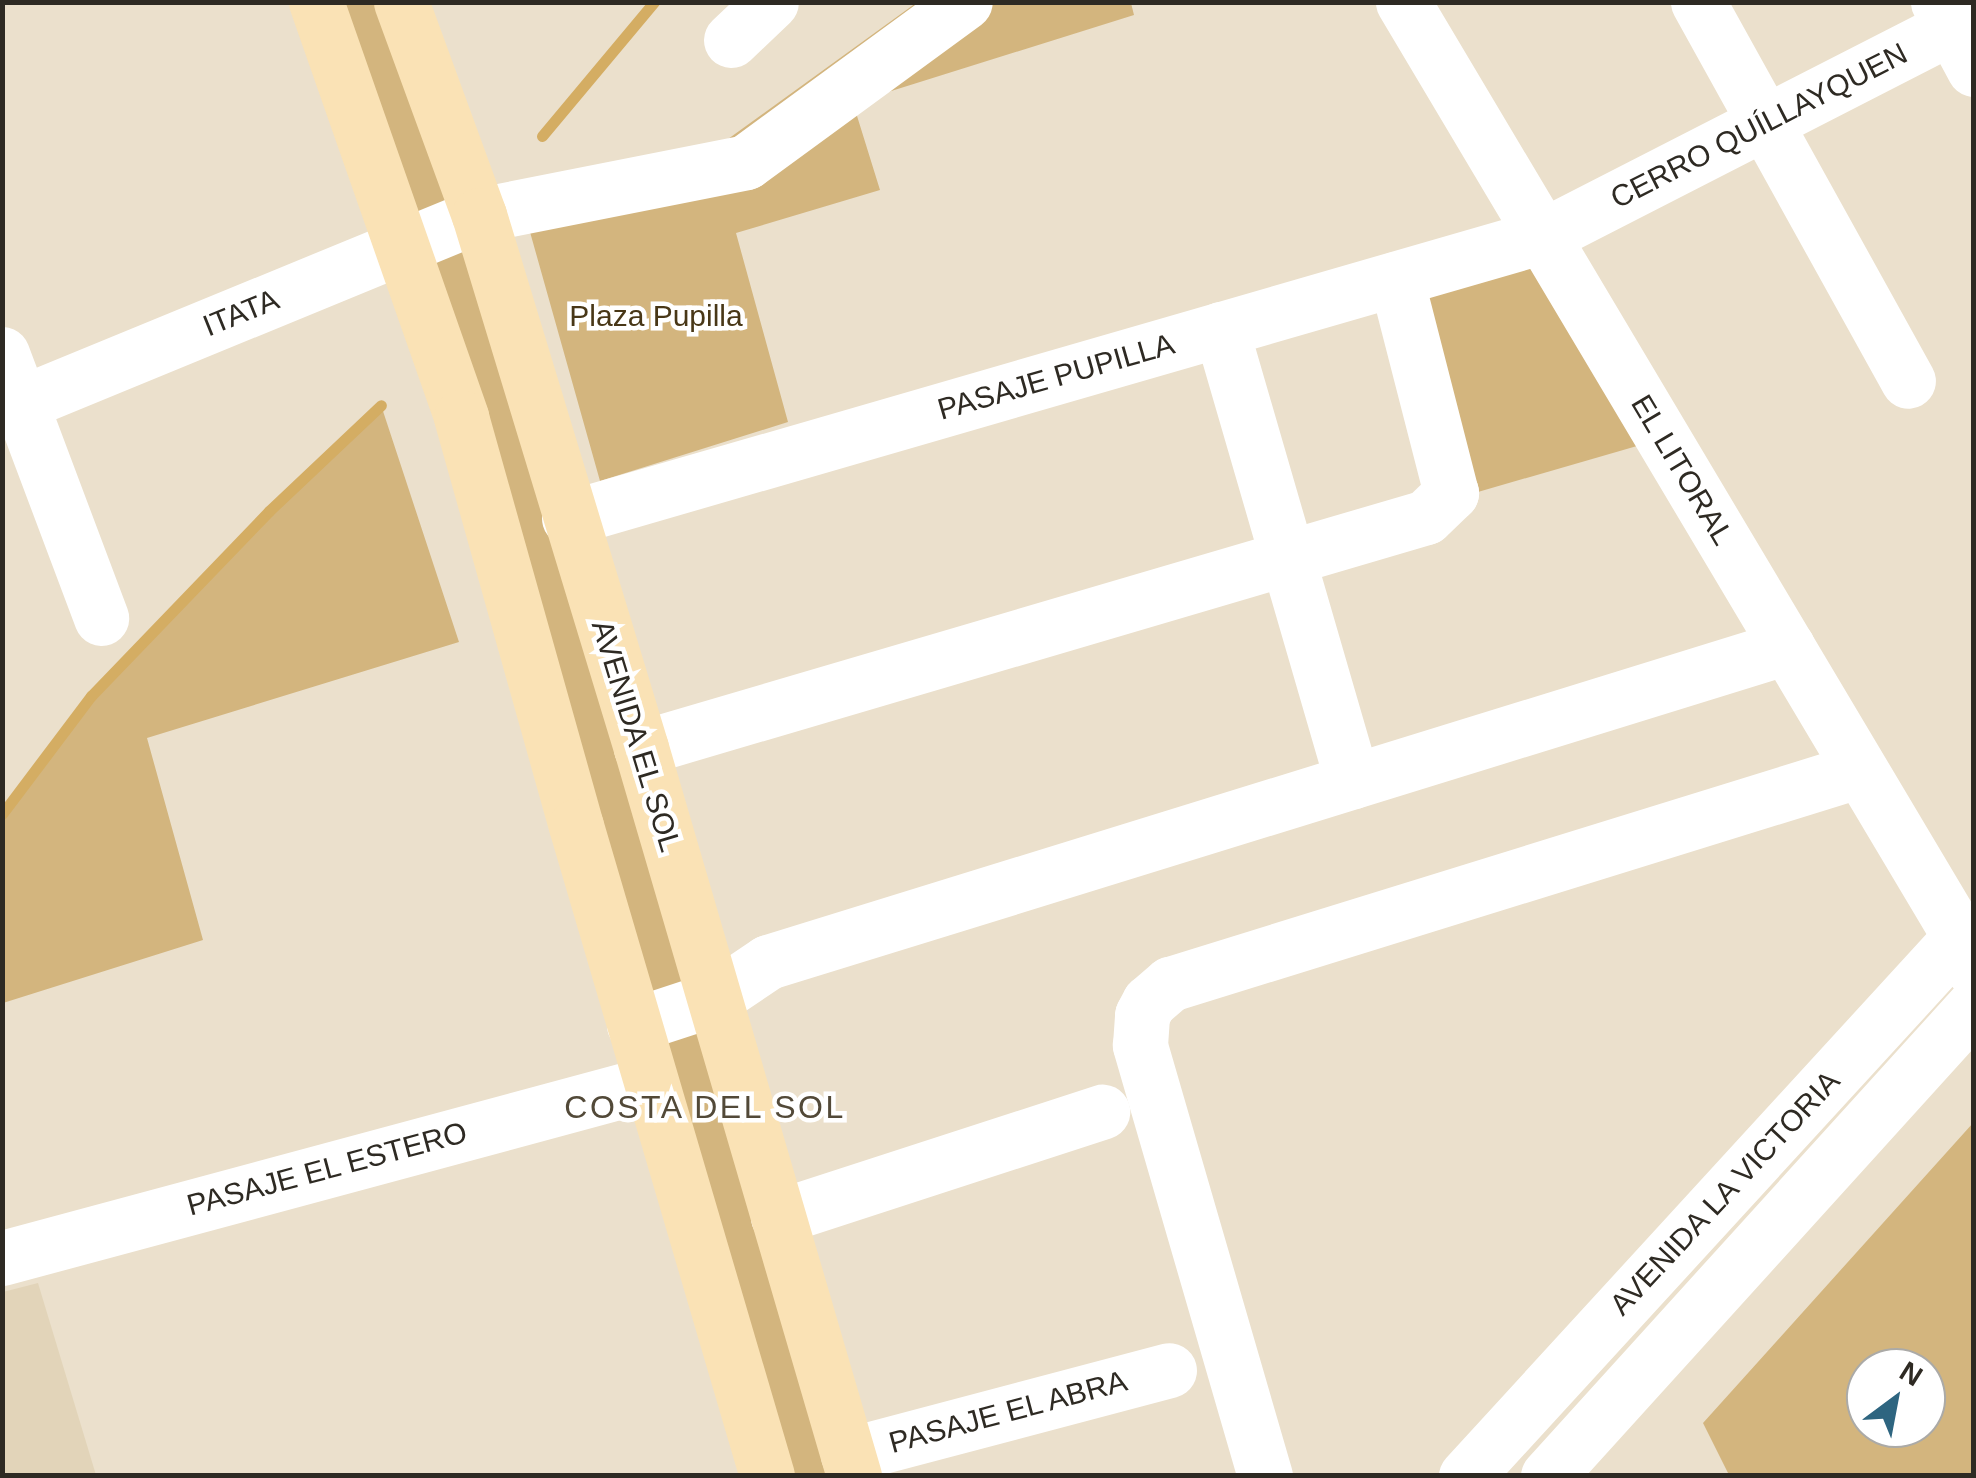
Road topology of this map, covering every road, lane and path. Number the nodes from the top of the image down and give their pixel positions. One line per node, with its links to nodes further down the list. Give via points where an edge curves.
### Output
1 (316, 2): 12 (main road)
2 (402, 2): 10 (main road, AVENIDA EL SOL)
3 (771, 2): 8 (street)
4 (964, 2): 10 (street, ITATA, via 746,162)
5 (1404, 2): 11 (street, EL LITORAL)
6 (1698, 2): 9 (street)
7 (1959, 28): 9 (street, CERRO QUÍLLAYQUEN)
8 (731, 40)
9 (1763, 125): 11 (street, CERRO QUÍLLAYQUEN); 15 (street)
10 (479, 216): 12 (street, ITATA); 17 (main road, AVENIDA EL SOL)
11 (1543, 236): 13 (street, PASAJE PUPILLA); 20 (street, EL LITORAL)
12 (404, 246): 16 (street, ITATA); 27 (main road, via 461,417)
13 (1396, 279): 14 (street, PASAJE PUPILLA); 18 (street, via 1451,494 1426,517)
14 (1221, 329): 17 (street, PASAJE PUPILLA); 18 (street)
15 (1908, 381)
16 (9, 389): 19 (street)
17 (570, 518): 21 (main road, AVENIDA EL SOL)
18 (1288, 558): 21 (street); 23 (street)
19 (101, 618)
20 (1787, 647): 22 (street, EL LITORAL); 23 (street)
21 (641, 748): 25 (main road, AVENIDA EL SOL)
22 (1860, 770): 24 (street, EL LITORAL); 35 (street, via 1170,984 1149,1002 1140,1045)
23 (1352, 781): 25 (street, via 768,962)
24 (1967, 954): 36 (street, AVENIDA LA VICTORIA)
25 (713, 999): 27 (street); 30 (main road, AVENIDA EL SOL)
26 (1974, 1006): 37 (street, AVENIDA LA VICTORIA)
27 (634, 1025): 28 (main road)
28 (651, 1083): 31 (street, PASAJE EL ESTERO); 34 (main road)
29 (1102, 1112): 30 (street)
30 (778, 1218): 33 (main road, AVENIDA EL SOL)
31 (2, 1258)
32 (1169, 1370): 33 (street, PASAJE EL ABRA)
33 (851, 1465)
34 (767, 1476)
35 (1266, 1476)
36 (1466, 1476)
37 (1548, 1476)

